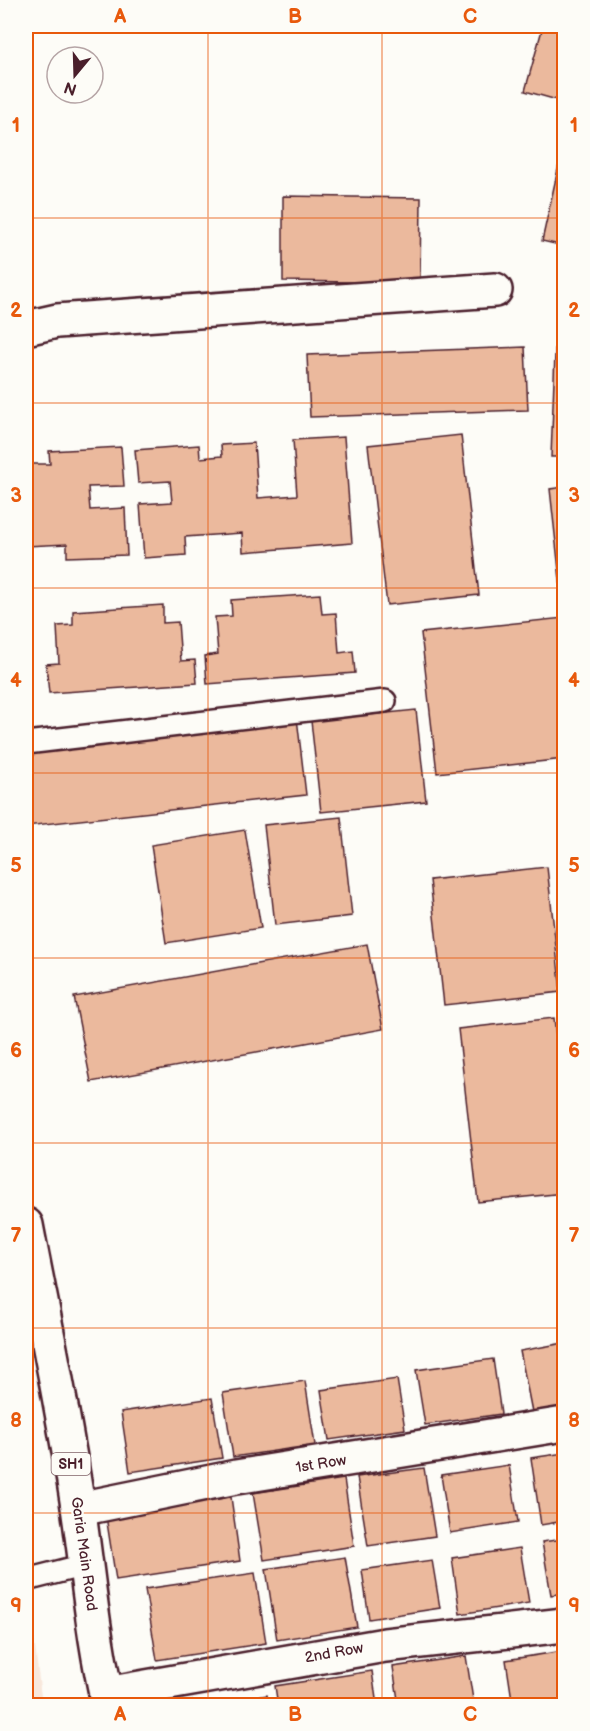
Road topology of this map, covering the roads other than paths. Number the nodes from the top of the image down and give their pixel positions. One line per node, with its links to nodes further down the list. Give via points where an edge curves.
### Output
1 (495, 290): 2 (street, via 57,321)
2 (26, 328)
3 (385, 702): 4 (lane)
4 (26, 743)
5 (26, 1225): 7 (street, Garia Main Road / SH1)
6 (564, 1424): 7 (street, 1st Row, via 236,1477)
7 (79, 1509): 8 (street, Garia Main Road / SH1)
8 (85, 1565): 9 (lane); 11 (street, Garia Main Road / SH1)
9 (26, 1580)
10 (564, 1625): 11 (street, 2nd Row, via 385,1645)
11 (107, 1700)

